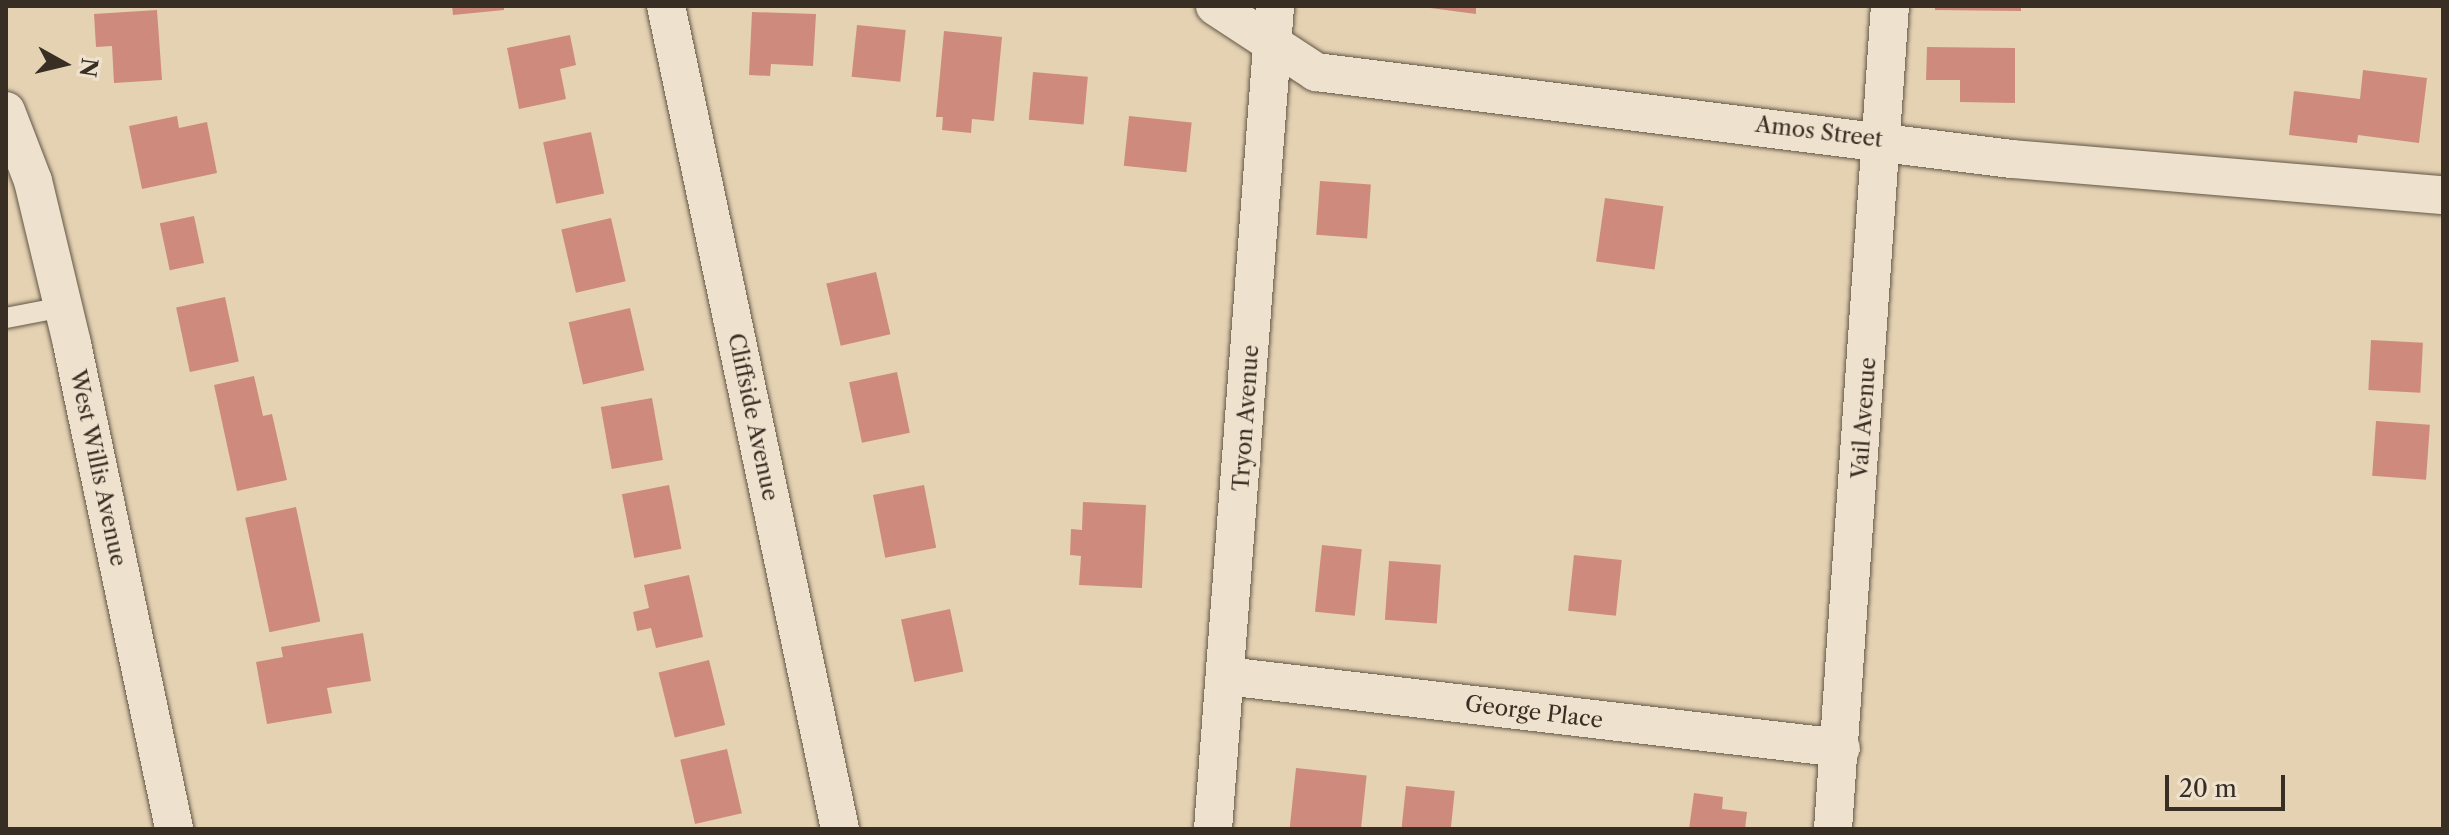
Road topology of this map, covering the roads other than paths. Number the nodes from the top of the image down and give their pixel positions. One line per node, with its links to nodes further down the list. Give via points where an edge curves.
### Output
1 (666, 6): 13 (street, Cliffside Avenue)
2 (1215, 6): 4 (street, Amos Street)
3 (1890, 6): 6 (street, Vail Avenue)
4 (1274, 24): 6 (street, Amos Street, via 1316,72); 10 (street, Tryon Avenue)
5 (10, 134): 8 (street, West Willis Avenue, via 33,181)
6 (1884, 139): 7 (street, Amos Street, via 2012,159); 11 (street, Vail Avenue)
7 (2443, 195)
8 (63, 307): 9 (lane); 12 (street, West Willis Avenue)
9 (6, 318)
10 (1226, 676): 11 (street, George Place); 14 (street, Tryon Avenue)
11 (1841, 748): 15 (street, Vail Avenue)
12 (174, 829)
13 (840, 829)
14 (1213, 829)
15 (1833, 829)

